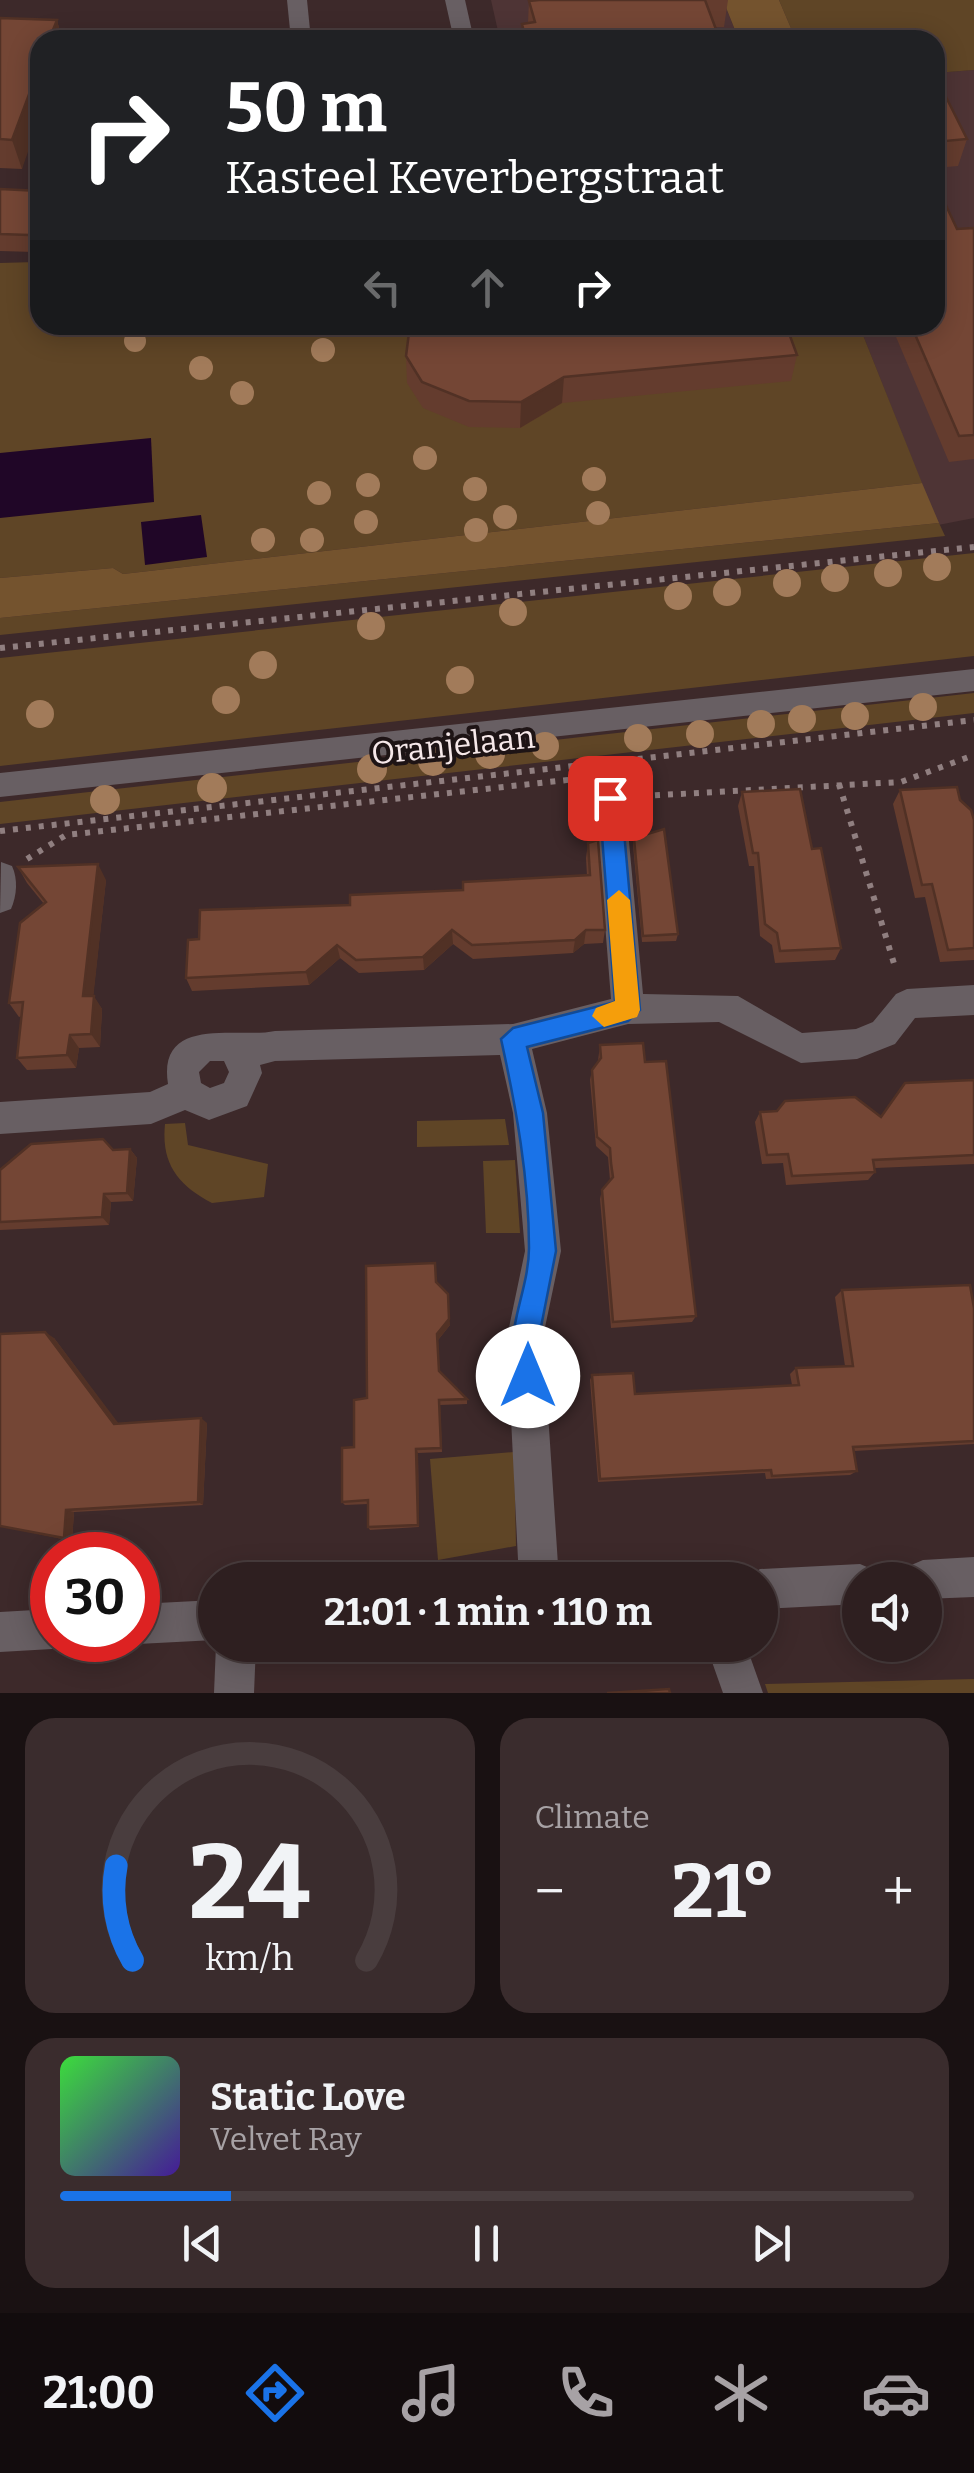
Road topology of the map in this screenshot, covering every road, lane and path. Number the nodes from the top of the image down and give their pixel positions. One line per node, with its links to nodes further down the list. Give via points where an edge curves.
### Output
1 (298, 0): 3 (street)
2 (455, 0): 4 (street)
3 (300, 30)
4 (462, 30)
5 (974, 546): 6 (path)
6 (0, 648)
7 (974, 677): 13 (street, Oranjelaan)
8 (974, 720): 10 (path, Oranjelaan)
9 (974, 755): 12 (path, via 900,782)
10 (573, 766): 11 (path); 15 (path, Oranjelaan)
11 (576, 780): 14 (path, via 598,798); 16 (path, via 66,836)
12 (839, 784): 14 (path); 19 (path)
13 (0, 785)
14 (610, 798): 20 (street)
15 (0, 831)
16 (1, 875): 17 (street)
17 (0, 899)
18 (974, 1000): 19 (street)
19 (907, 1004): 20 (street, via 884,1033 857,1044 801,1048 738,1010)
20 (628, 1010): 21 (street)
21 (513, 1039): 22 (street, via 275,1046 240,1054 222,1044 198,1049 182,1070 186,1093 151,1108); 23 (street, via 530,1113 543,1251 526,1337)
22 (0, 1118)
23 (537, 1562)
24 (974, 1577): 25 (street)
25 (942, 1579)
26 (842, 1585): 27 (street)
27 (778, 1588)
28 (198, 1621): 29 (street)
29 (160, 1623)
30 (30, 1630): 31 (street)
31 (0, 1632)
32 (235, 1662): 34 (street)
33 (732, 1662): 35 (street)
34 (234, 1693)
35 (743, 1693)

